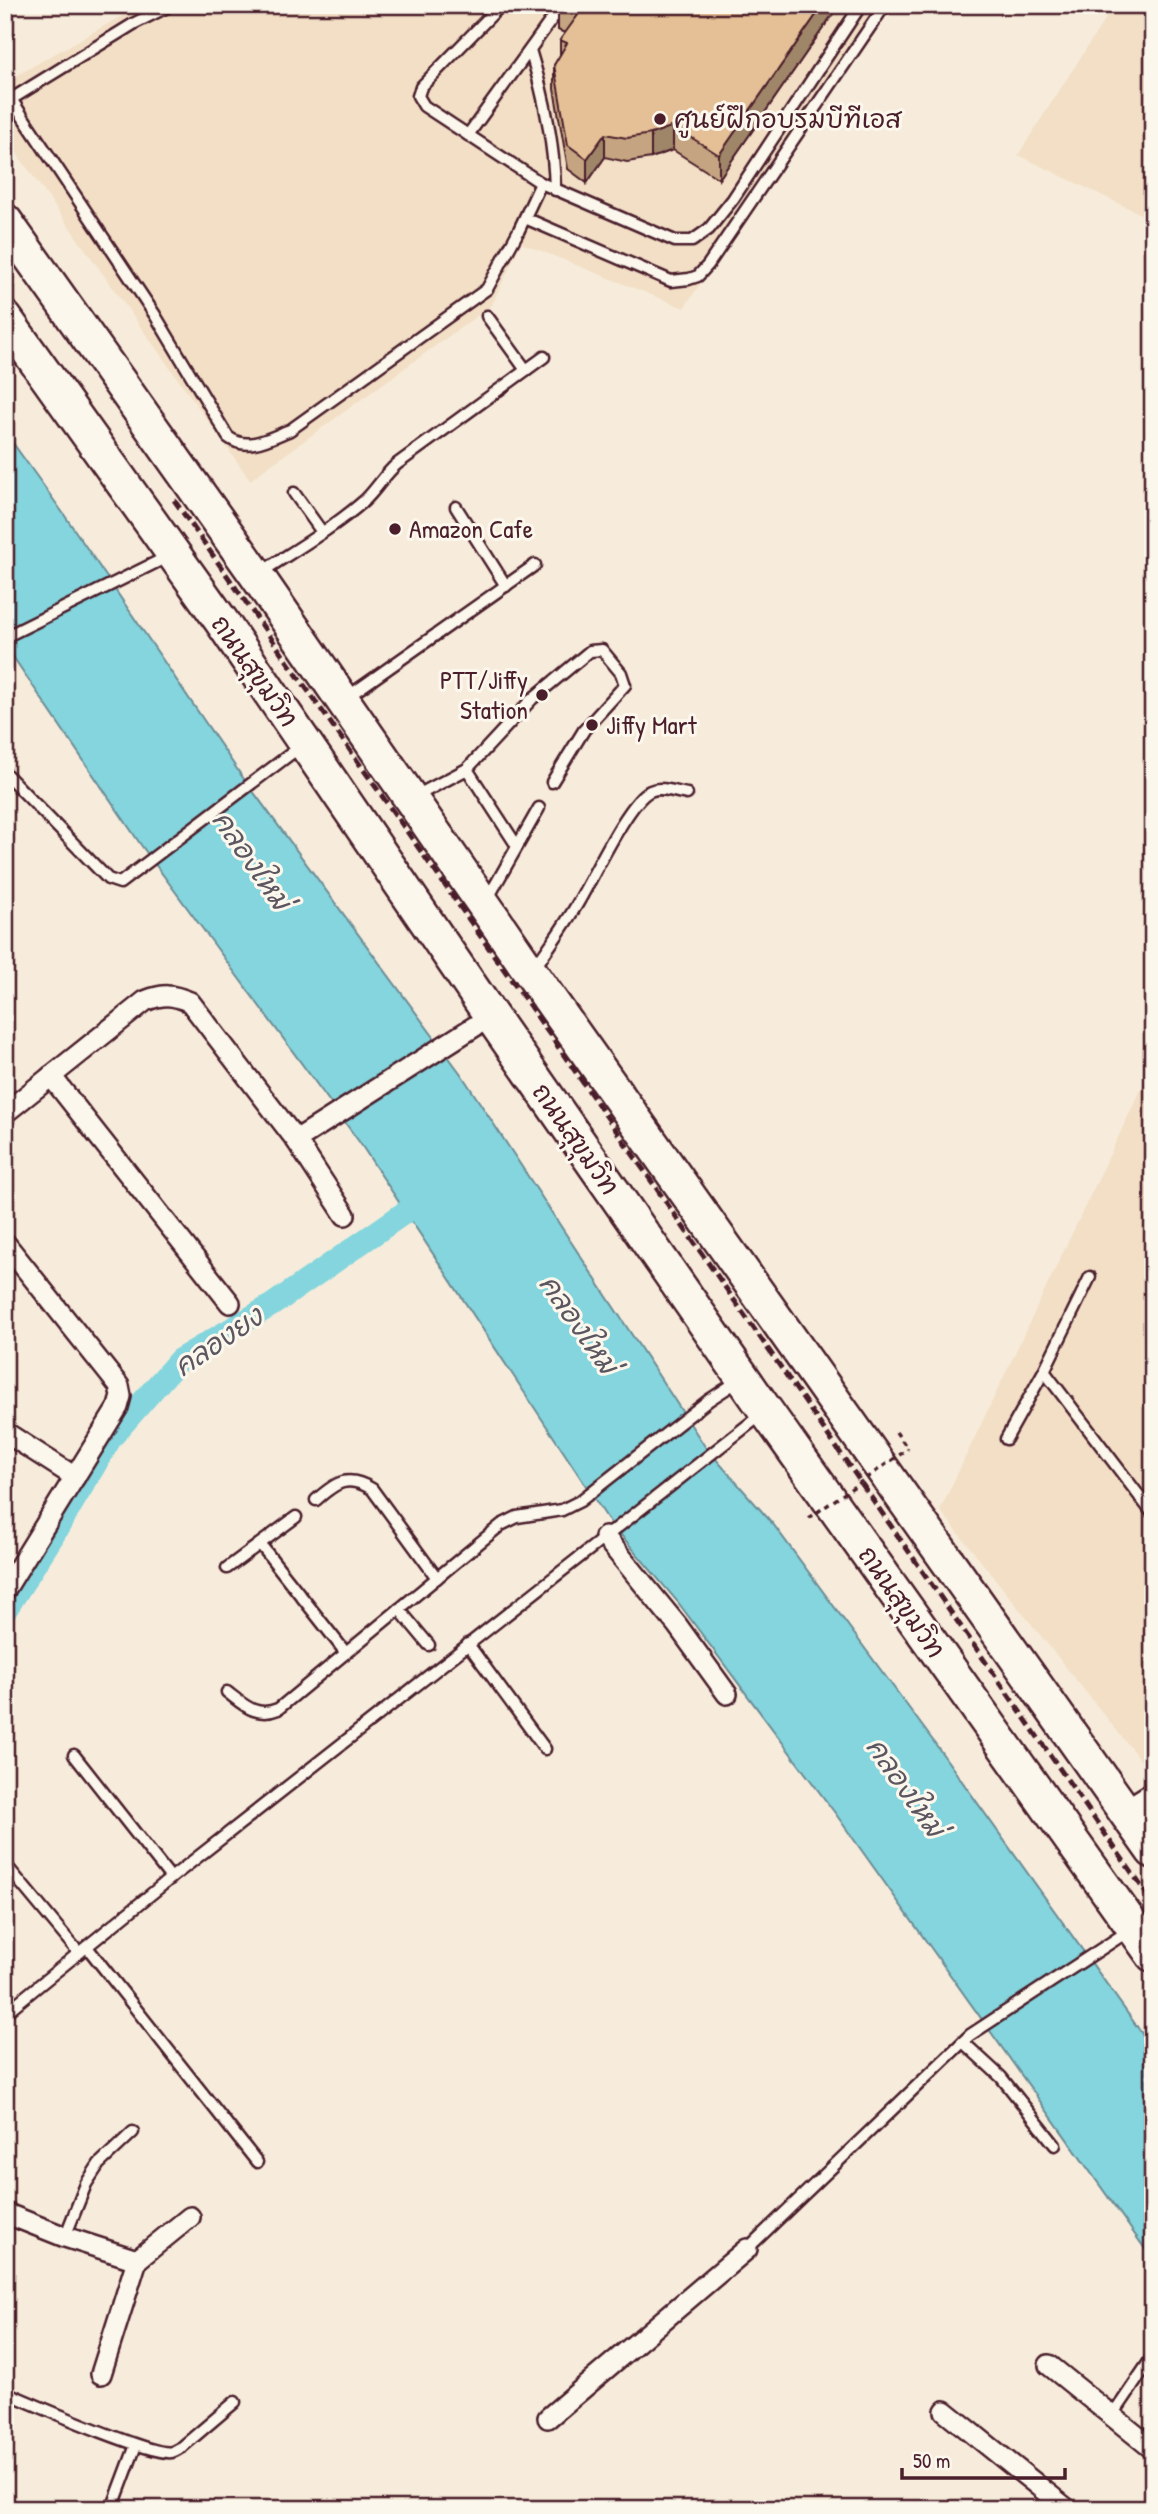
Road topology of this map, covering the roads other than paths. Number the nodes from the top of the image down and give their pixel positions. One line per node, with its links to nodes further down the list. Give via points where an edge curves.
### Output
1 (171, 5): 7 (lane)
2 (501, 5): 8 (lane, via 421,87 418,96 424,106)
3 (562, 5): 6 (lane)
4 (861, 5): 10 (lane, via 733,199 709,229 692,241 675,242)
5 (885, 5): 11 (lane, via 766,184 698,276 679,281 653,275)
6 (530, 50): 8 (lane); 10 (lane, via 541,87)
7 (8, 101): 11 (lane, via 155,315 228,437 243,445 290,430 486,289)
8 (468, 135): 9 (lane)
9 (541, 183): 10 (lane); 11 (lane)
10 (555, 190)
11 (525, 218)
12 (5, 221): 22 (highway)
13 (487, 316): 16 (lane)
14 (5, 318): 20 (highway, ถนนสุขุมวิท)
15 (544, 357): 16 (lane)
16 (526, 370): 19 (lane, via 397,464 367,498)
17 (294, 493): 19 (lane)
18 (457, 508): 23 (lane)
19 (322, 531): 22 (lane)
20 (172, 555): 24 (lane); 26 (highway, ถนนสุขุมวิท)
21 (535, 565): 23 (lane)
22 (257, 576): 25 (highway)
23 (506, 586): 25 (lane)
24 (5, 637)
25 (342, 700): 31 (highway)
26 (305, 743): 28 (lane, via 120,883 108,879); 36 (highway, ถนนสุขุมวิท)
27 (467, 769): 29 (lane, via 532,699 590,652 602,650 625,685 584,730); 31 (lane); 33 (lane)
28 (5, 773)
29 (552, 782)
30 (687, 794): 35 (lane, via 662,789 645,794)
31 (411, 799): 34 (highway)
32 (538, 808): 33 (lane)
33 (517, 846): 34 (lane)
34 (484, 905): 35 (highway)
35 (531, 973): 67 (highway)
36 (491, 1016): 39 (street); 45 (highway, ถนนสุขุมวิท)
37 (51, 1076): 38 (street); 39 (street, via 145,1002 174,995 190,1002); 43 (street)
38 (5, 1113)
39 (296, 1140): 40 (street)
40 (345, 1215)
41 (5, 1243): 49 (street, via 119,1386 118,1407)
42 (1090, 1278): 44 (lane)
43 (230, 1303)
44 (1044, 1371): 48 (lane); 51 (lane)
45 (743, 1378): 46 (highway, ถนนสุขุมวิท); 56 (lane, via 580,1501 501,1525)
46 (766, 1411): 53 (lane); 71 (highway, ถนนสุขุมวิท)
47 (5, 1432): 49 (street)
48 (1006, 1439)
49 (75, 1476): 57 (street)
50 (316, 1500): 56 (lane, via 346,1481 358,1480 372,1489)
51 (1153, 1514)
52 (296, 1517): 54 (lane)
53 (608, 1534): 60 (lane); 63 (street)
54 (260, 1544): 55 (lane); 61 (lane)
55 (227, 1568)
56 (437, 1578): 58 (lane)
57 (5, 1590)
58 (399, 1609): 59 (lane); 61 (lane)
59 (429, 1644)
60 (468, 1644): 64 (lane); 70 (lane)
61 (346, 1653): 62 (lane, via 266,1714)
62 (227, 1692)
63 (727, 1694)
64 (545, 1749)
65 (74, 1755): 70 (lane)
66 (1153, 1792): 67 (street)
67 (1124, 1810): 68 (highway)
68 (1153, 1851)
69 (5, 1864): 72 (lane)
70 (171, 1878): 72 (lane)
71 (1134, 1927): 73 (highway, ถนนสุขุมวิท); 75 (lane)
72 (83, 1950): 74 (lane); 78 (lane)
73 (1153, 1955)
74 (5, 2013)
75 (967, 2038): 77 (lane); 82 (lane)
76 (133, 2132): 81 (lane, via 86,2183)
77 (1055, 2146)
78 (257, 2162)
79 (5, 2213): 81 (street)
80 (190, 2217): 83 (street)
81 (65, 2238): 83 (street)
82 (747, 2249): 91 (street)
83 (137, 2260): 86 (street)
84 (1153, 2356): 90 (lane)
85 (1049, 2365): 90 (street)
86 (101, 2374)
87 (5, 2392): 92 (lane)
88 (235, 2402): 92 (lane, via 173,2452)
89 (945, 2411): 95 (street)
90 (1113, 2415): 93 (street)
91 (548, 2418)
92 (136, 2445): 94 (lane)
93 (1153, 2449)
94 (112, 2509)
95 (1067, 2509)

